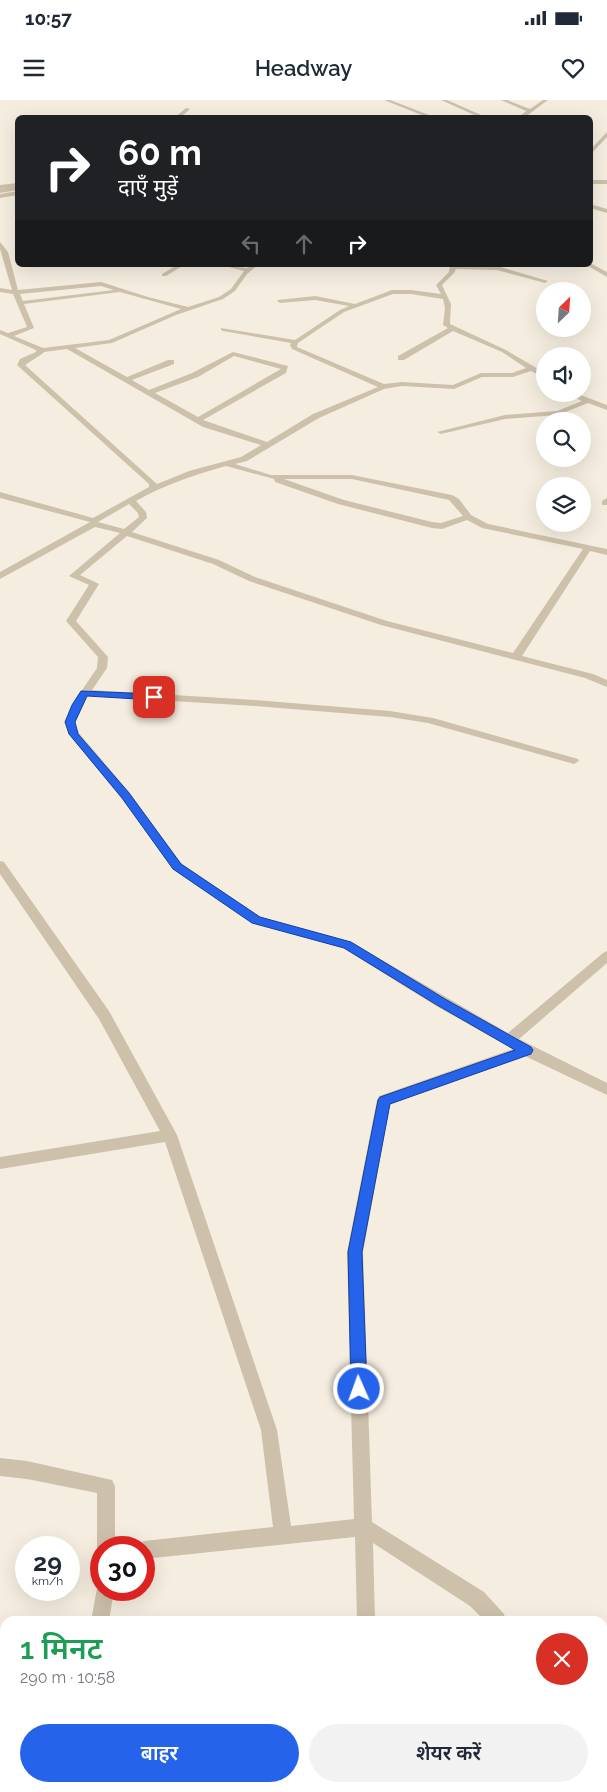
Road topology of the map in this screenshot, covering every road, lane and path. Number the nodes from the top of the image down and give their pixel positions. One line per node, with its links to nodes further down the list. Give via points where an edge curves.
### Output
1 (386, 100): 6 (street)
2 (443, 100): 11 (street)
3 (503, 100): 8 (street)
4 (546, 100): 8 (street)
5 (409, 101): 6 (street)
6 (395, 103): 10 (street)
7 (188, 109): 9 (street)
8 (530, 112): 12 (street)
9 (180, 115)
10 (427, 115)
11 (479, 115)
12 (525, 115)
13 (607, 134): 14 (street)
14 (598, 144): 15 (street); 16 (street)
15 (607, 145)
16 (593, 150)
17 (593, 182): 18 (street)
18 (607, 182)
19 (0, 189): 20 (street)
20 (15, 189)
21 (15, 189): 22 (street)
22 (0, 196)
23 (593, 207): 24 (street)
24 (607, 211)
25 (0, 244): 38 (street, via 11,269)
26 (178, 267): 33 (street)
27 (234, 267): 32 (street)
28 (252, 267): 32 (street)
29 (453, 267): 39 (street, via 439,285)
30 (474, 267): 35 (street, via 496,268)
31 (593, 267): 34 (street)
32 (248, 270): 43 (street, via 227,294)
33 (164, 275)
34 (607, 275)
35 (545, 281)
36 (0, 290): 38 (street)
37 (120, 291): 38 (street, via 95,284); 41 (street); 43 (street)
38 (16, 293): 41 (street)
39 (446, 297): 42 (street, via 401,291); 44 (street, via 449,302 446,325)
40 (280, 301): 42 (street, via 314,298)
41 (20, 303): 46 (street, via 31,328)
42 (353, 305): 47 (street)
43 (189, 309): 48 (street, via 110,342)
44 (453, 328): 50 (street); 52 (street, via 504,351)
45 (223, 329): 47 (street)
46 (3, 334): 49 (street)
47 (296, 342): 55 (street, via 294,348)
48 (68, 348): 49 (street); 54 (street)
49 (42, 350): 65 (street, via 21,365 153,483)
50 (402, 358)
51 (171, 362): 54 (street)
52 (532, 368): 53 (street); 55 (street, via 513,375 481,375 454,387)
53 (536, 370)
54 (127, 380): 56 (street)
55 (382, 386): 62 (street, via 316,416)
56 (150, 392): 60 (street); 60 (street, via 195,376 233,354 285,368)
57 (585, 402): 61 (street, via 558,414 505,417)
58 (590, 402): 59 (street)
59 (607, 408)
60 (198, 420): 62 (street)
61 (441, 432)
62 (268, 445): 63 (street, via 244,459)
63 (226, 464): 64 (street); 65 (street)
64 (271, 477): 68 (street, via 341,502 432,525 442,526); 68 (street, via 367,479 452,498)
65 (152, 488): 67 (street)
66 (0, 495): 69 (street)
67 (130, 500): 69 (street); 70 (street, via 142,512 143,518)
68 (468, 517): 71 (street, via 485,526)
69 (94, 522): 70 (street); 73 (street)
70 (125, 532): 74 (street, via 216,562 252,580 311,600); 76 (street, via 74,576 94,584 71,622 103,657 102,668)
71 (588, 548): 72 (street); 74 (street)
72 (607, 552)
73 (0, 576)
74 (515, 658): 75 (street, via 589,676)
75 (607, 684)
76 (85, 693): 77 (street, via 390,714 429,720); 80 (street, via 70,722 74,734 126,796 177,866 256,920 347,945)
77 (574, 761)
78 (0, 865): 83 (street, via 104,1015)
79 (607, 956): 80 (street)
80 (509, 1040): 81 (street)
81 (526, 1050): 82 (street); 86 (street, via 384,1100 355,1252)
82 (607, 1089)
83 (170, 1135): 84 (street); 88 (street, via 269,1430)
84 (0, 1164)
85 (0, 1467): 87 (street, via 106,1486)
86 (363, 1527): 88 (street); 92 (street); 93 (street, via 477,1599)
87 (106, 1536)
88 (283, 1536): 89 (street)
89 (155, 1549)
90 (103, 1601): 91 (street)
91 (101, 1616)
92 (366, 1616)
93 (492, 1616)

